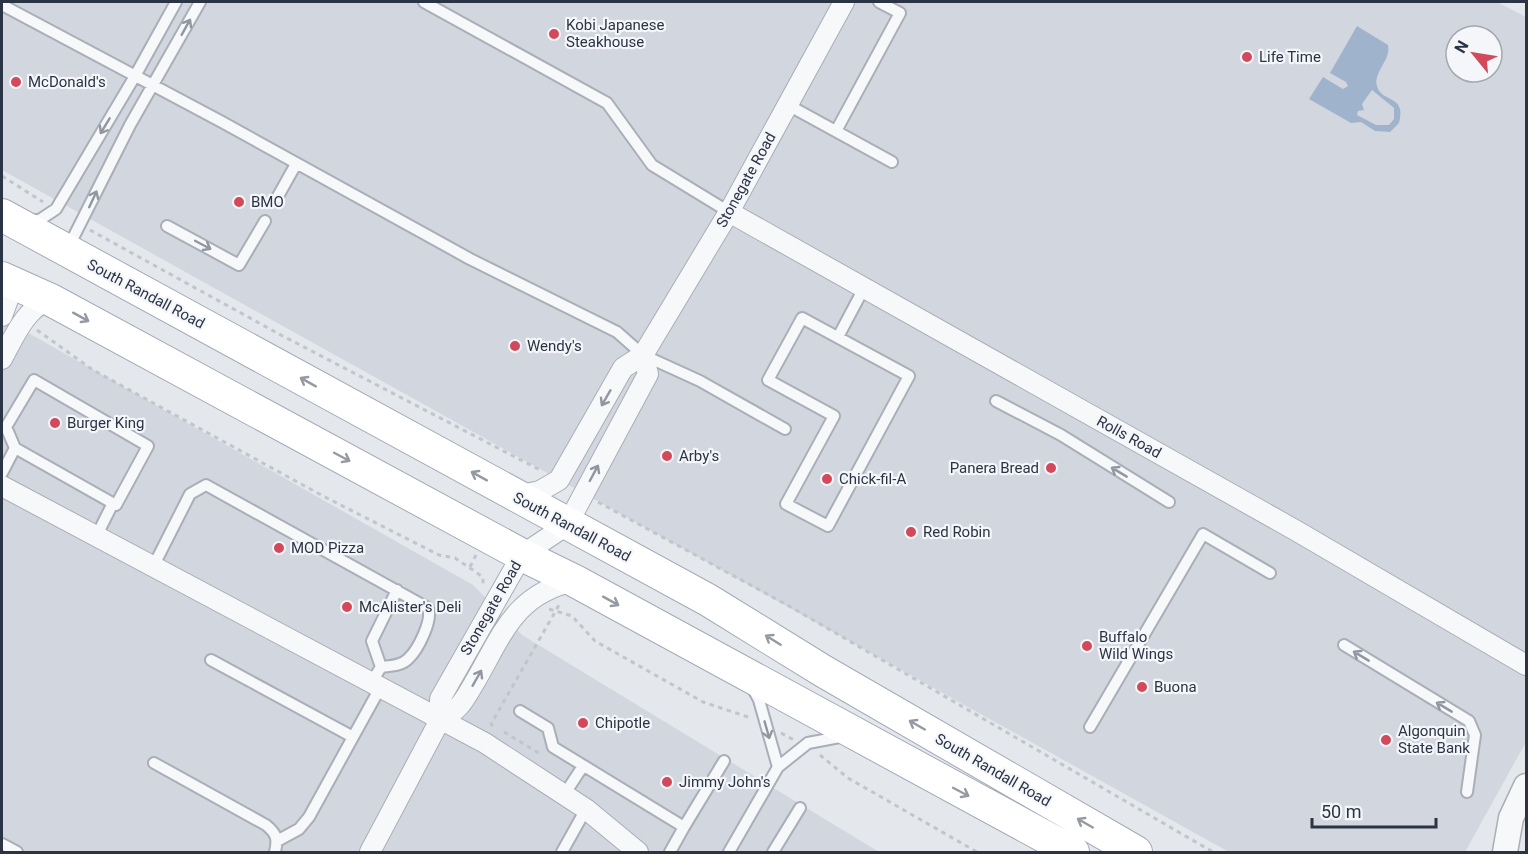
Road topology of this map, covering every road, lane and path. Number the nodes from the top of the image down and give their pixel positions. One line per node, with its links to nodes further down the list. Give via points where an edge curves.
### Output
1 (176, 2): 7 (lane)
2 (200, 2): 8 (lane, one-way to 2)
3 (424, 2): 16 (lane, via 607,103 652,165)
4 (844, 2): 9 (street, Stonegate Road)
5 (879, 2): 10 (lane, via 900,13)
6 (2, 5): 7 (lane)
7 (135, 76): 8 (lane); 15 (lane, one-way to 15)
8 (153, 87): 12 (lane); 20 (lane, one-way to 8)
9 (788, 105): 10 (lane); 16 (street, Stonegate Road)
10 (836, 131): 11 (lane)
11 (892, 162)
12 (296, 164): 14 (lane); 27 (lane, via 470,259 620,334)
13 (2, 176): 15 (path)
14 (277, 198)
15 (56, 209): 17 (lane, via 41,219)
16 (729, 212): 22 (street, Rolls Road); 27 (street, Stonegate Road)
17 (10, 220): 20 (main road, South Randall Road)
18 (265, 221): 19 (lane, one-way to 18, via 239,265)
19 (167, 226)
20 (74, 238): 33 (path, via 331,361); 35 (main road, South Randall Road, one-way to 20)
21 (5, 280): 23 (main road); 24 (street, via 10,294)
22 (864, 288): 26 (lane); 50 (street, Rolls Road)
23 (51, 300): 28 (street, via 40,303 19,328); 41 (main road, one-way to 41)
24 (2, 316)
25 (47, 335): 45 (path, via 93,370 281,473 439,555 462,562 483,577)
26 (838, 337): 26 (lane, via 802,318 768,380 834,416 786,504 828,526 909,376)
27 (643, 355): 30 (lane, via 700,381); 35 (street, Stonegate Road, one-way to 35, via 623,368 559,480 540,491); 39 (street, Stonegate Road, one-way to 27, via 648,374)
28 (2, 359)
29 (996, 401): 36 (lane, one-way to 29, via 1061,435)
30 (784, 429)
31 (15, 448): 32 (lane); 37 (lane); 37 (lane, via 6,427 34,380 148,446 116,505)
32 (2, 472)
33 (545, 472)
34 (2, 486): 40 (street)
35 (514, 496): 39 (main road, South Randall Road)
36 (1169, 502)
37 (113, 503): 40 (lane)
38 (620, 514): 83 (path, via 789,606)
39 (567, 525): 41 (street, Stonegate Road); 82 (main road, South Randall Road, one-way to 39, via 708,600)
40 (96, 537): 42 (street)
41 (522, 555): 44 (main road); 54 (street, Stonegate Road, via 440,699)
42 (153, 567): 46 (lane, via 190,494 206,485); 52 (street)
43 (1270, 573): 56 (lane, via 1203,534)
44 (575, 581): 51 (main road, one-way to 51); 54 (street, Stonegate Road, one-way to 44, via 459,710 513,617 528,600 548,588)
45 (483, 588)
46 (397, 590): 52 (lane, via 372,641); 52 (lane, via 428,608 431,616 408,660)
47 (554, 612): 55 (path, via 572,616 595,641 703,702)
48 (1344, 645): 65 (lane, one-way to 48, via 1475,735 1469,722)
49 (211, 660): 58 (lane)
50 (1527, 665)
51 (746, 676): 57 (main road); 63 (lane, one-way to 63, via 759,700)
52 (377, 679): 54 (street); 58 (lane)
53 (520, 711): 62 (lane, via 548,728 553,747)
54 (440, 720): 66 (street, via 485,743); 74 (street, Stonegate Road)
55 (761, 721)
56 (1090, 727)
57 (854, 734): 63 (lane, via 808,743); 81 (main road, one-way to 81)
58 (353, 737): 70 (lane, via 309,817 299,830)
59 (822, 756): 80 (path, via 848,777)
60 (724, 761): 69 (lane)
61 (154, 763): 70 (lane, via 266,825 275,832)
62 (583, 766): 66 (lane); 69 (lane)
63 (778, 768): 78 (lane)
64 (1527, 786): 84 (street, via 1511,818)
65 (1467, 792)
66 (564, 795): 68 (street)
67 (800, 808): 79 (lane)
68 (586, 809): 75 (lane); 76 (street)
69 (684, 828): 77 (lane)
70 (277, 841): 73 (lane)
71 (2, 844): 72 (lane)
72 (17, 852)
73 (274, 852)
74 (370, 852)
75 (562, 852)
76 (638, 852)
77 (670, 852)
78 (729, 852)
79 (773, 852)
80 (976, 852)
81 (1070, 852)
82 (1136, 852)
83 (1212, 852)
84 (1505, 852)

